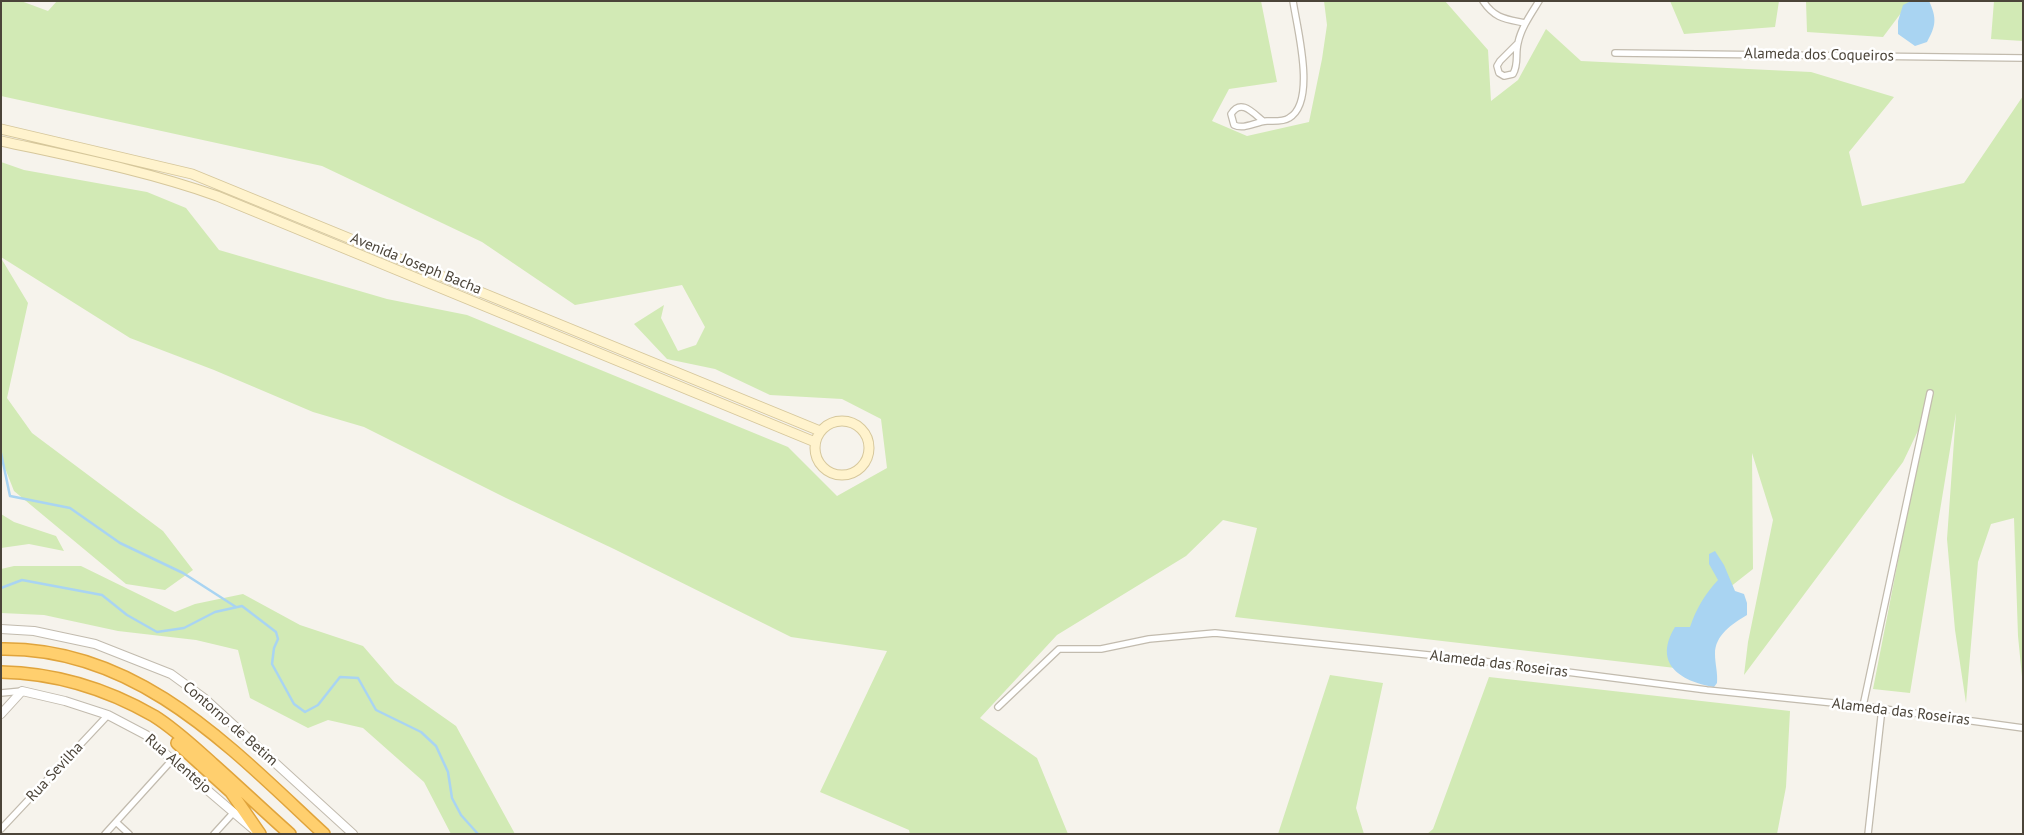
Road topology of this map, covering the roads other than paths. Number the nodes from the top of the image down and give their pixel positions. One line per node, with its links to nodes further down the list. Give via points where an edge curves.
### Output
1 (1293, 1): 8 (street, via 1305,82 1303,100 1289,118)
2 (1483, 1): 4 (street, via 1498,17)
3 (1539, 1): 4 (street)
4 (1525, 23): 5 (street)
5 (1517, 44): 5 (street, via 1497,66 1504,76 1513,74 1516,68)
6 (1615, 53): 7 (street, Alameda dos Coqueiros)
7 (2023, 58)
8 (1263, 121): 8 (street, via 1241,106 1234,108 1231,114 1234,125 1239,127)
9 (1, 129): 12 (main road, Avenida Joseph Bacha, via 192,174)
10 (1, 141): 13 (main road, Avenida Joseph Bacha, via 185,184)
11 (1930, 393): 20 (street)
12 (820, 431): 13 (main road); 13 (main road, via 834,421 843,420 859,426 869,441 867,459 855,472 838,475 822,467 817,460)
13 (815, 442)
14 (1, 629): 36 (street, Contorno de Betim, via 34,631 95,644 170,674 204,698)
15 (1, 649): 35 (highway, Contorno de Betim, via 22,648 69,657 111,670 164,696 206,726)
16 (1, 672): 19 (highway, via 66,680 108,692)
17 (22, 692): 18 (street, Rua Alentejo); 23 (street); 24 (street, Rua Alentejo)
18 (1, 693)
19 (134, 706): 33 (highway, via 231,792); 34 (highway, via 155,717 194,748)
20 (1862, 706): 21 (street, Alameda das Roseiras, via 1215,633 1149,638 1101,649 1059,649); 22 (street, Alameda das Roseiras)
21 (998, 707)
22 (1882, 708): 25 (street, Alameda das Roseiras); 37 (street)
23 (1, 714)
24 (108, 715): 26 (street, Rua Alentejo, via 146,735); 29 (street, Rua Sevilha)
25 (2023, 728)
26 (172, 760): 27 (street, Rua Alentejo); 28 (street)
27 (234, 812): 32 (street); 33 (street, Rua Alentejo)
28 (116, 822): 30 (street); 31 (street)
29 (1, 829)
30 (105, 834)
31 (129, 834)
32 (214, 834)
33 (259, 834)
34 (290, 834)
35 (324, 834)
36 (353, 834)
37 (1868, 834)

